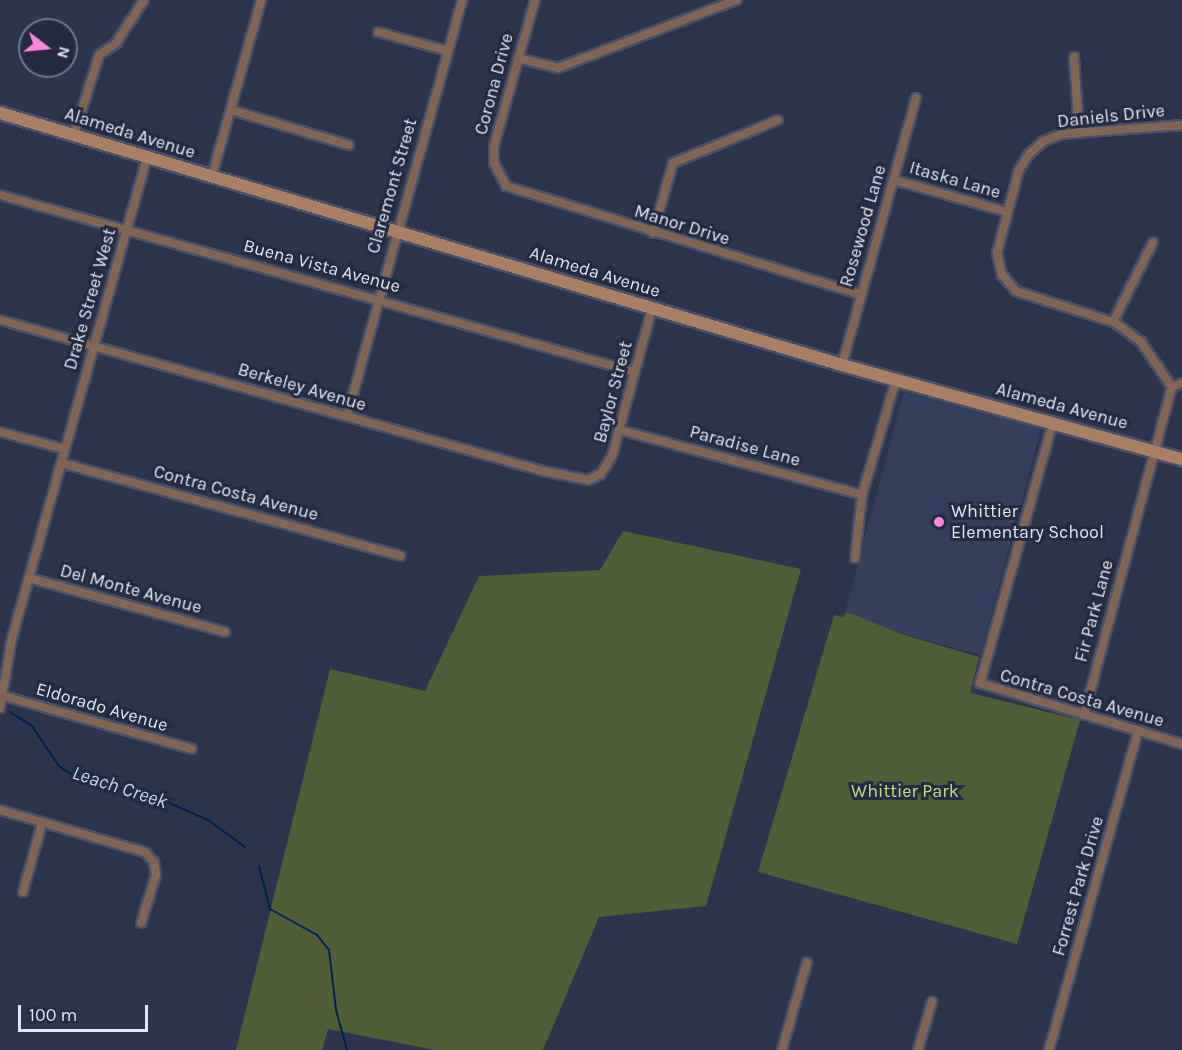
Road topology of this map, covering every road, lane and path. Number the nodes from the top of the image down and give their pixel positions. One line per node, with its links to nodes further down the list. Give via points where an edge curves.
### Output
1 (144, 0): 16 (street, via 116,43 99,55)
2 (261, 0): 11 (street)
3 (462, 0): 7 (street, Claremont Street)
4 (535, 0): 9 (street, Corona Drive)
5 (736, 0): 9 (street, via 558,68)
6 (378, 32): 7 (street)
7 (448, 51): 25 (street, Claremont Street)
8 (1074, 57): 15 (street)
9 (518, 58): 20 (street, Corona Drive, via 494,146 494,163)
10 (916, 98): 21 (street, Rosewood Lane)
11 (231, 110): 17 (street); 19 (street)
12 (0, 113): 16 (street, Alameda Avenue)
13 (778, 120): 26 (street, via 673,163)
14 (1182, 125): 15 (street, Daniels Drive)
15 (1079, 133): 23 (street, Daniels Drive, via 1053,137 1029,154 1019,170)
16 (75, 135): 18 (street, Alameda Avenue)
17 (349, 145)
18 (147, 157): 19 (street, Alameda Avenue); 24 (street, Drake Street West)
19 (212, 176): 25 (street, Alameda Avenue)
20 (500, 177): 26 (street, Manor Drive, via 506,186 523,194)
21 (894, 180): 23 (street, Itaska Lane); 28 (street, Rosewood Lane)
22 (0, 195): 24 (street, Buena Vista Avenue)
23 (1007, 212): 32 (street, Daniels Drive, via 997,253 1010,286 1034,298)
24 (127, 230): 29 (street, Buena Vista Avenue); 33 (street, Drake Street West)
25 (396, 232): 29 (street, Claremont Street); 30 (street, Alameda Avenue)
26 (653, 233): 28 (street, Manor Drive)
27 (1153, 242): 32 (street)
28 (860, 294): 34 (street, Rosewood Lane)
29 (379, 299): 35 (street, Buena Vista Avenue); 39 (street, Claremont Street)
30 (652, 309): 34 (street, Alameda Avenue); 35 (street, Baylor Street)
31 (0, 320): 33 (street, Berkeley Avenue)
32 (1113, 322): 38 (street, Daniels Drive, via 1141,342)
33 (94, 346): 39 (street, Berkeley Avenue); 43 (street, Drake Street West)
34 (842, 365): 36 (street, Alameda Avenue)
35 (635, 372): 41 (street, Baylor Street)
36 (896, 380): 40 (street, Alameda Avenue); 48 (street)
37 (1182, 383): 38 (street)
38 (1173, 387): 44 (street, Fir Park Lane)
39 (347, 416): 47 (street, Berkeley Avenue, via 543,471 577,479)
40 (1053, 422): 44 (street, Alameda Avenue); 55 (street, Contra Costa Avenue, via 981,684)
41 (620, 430): 47 (street, Baylor Street, via 609,463); 48 (street, Paradise Lane)
42 (0, 432): 43 (street)
43 (64, 449): 46 (street, Drake Street West)
44 (1154, 451): 45 (street, Alameda Avenue); 55 (street, Fir Park Lane)
45 (1182, 459)
46 (61, 463): 49 (street, Contra Costa Avenue); 51 (street)
47 (596, 478)
48 (862, 495): 50 (street)
49 (401, 556)
50 (855, 558)
51 (29, 578): 52 (street, Del Monte Avenue); 53 (street, via 12,638)
52 (225, 632)
53 (2, 695): 54 (street); 58 (street, Eldorado Avenue)
54 (0, 708)
55 (1084, 716): 56 (street, Contra Costa Avenue)
56 (1138, 731): 57 (street, Contra Costa Avenue); 67 (street, Forrest Park Drive)
57 (1182, 744)
58 (192, 749)
59 (0, 810): 60 (street)
60 (42, 823): 61 (street); 62 (street, via 141,850 150,857 156,875)
61 (23, 892)
62 (141, 923)
63 (807, 962): 65 (street)
64 (932, 1002): 66 (street)
65 (782, 1050)
66 (918, 1050)
67 (1049, 1050)

